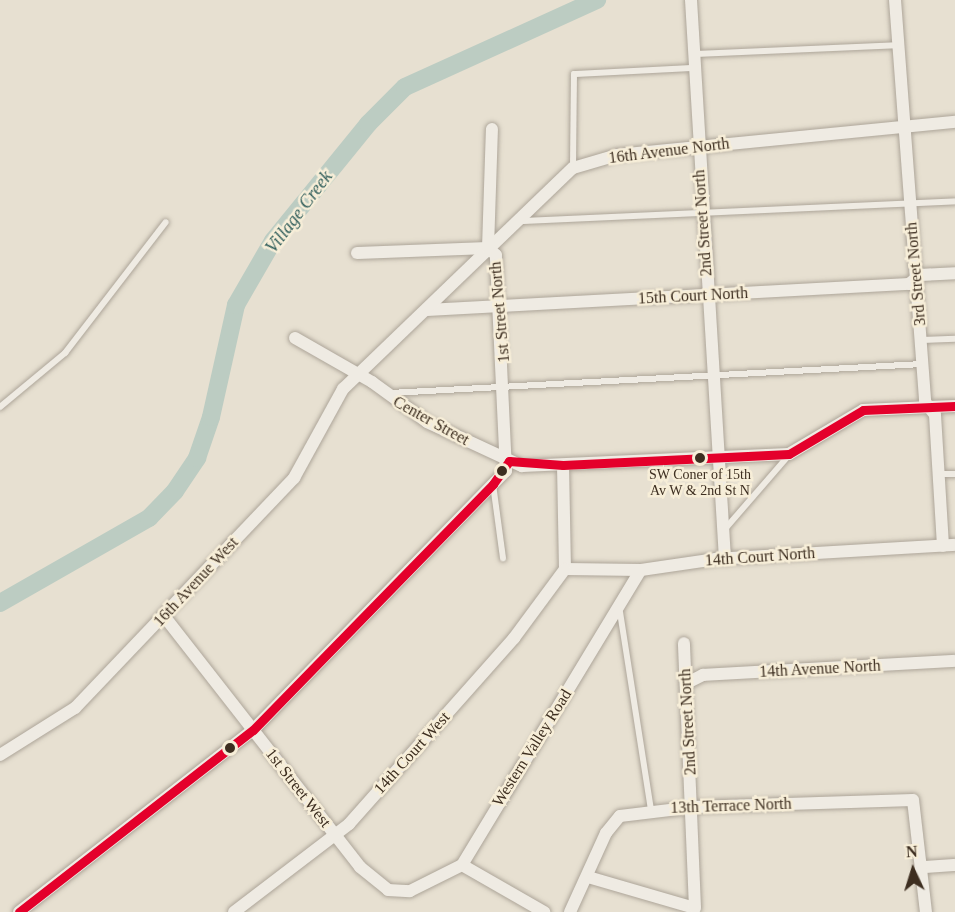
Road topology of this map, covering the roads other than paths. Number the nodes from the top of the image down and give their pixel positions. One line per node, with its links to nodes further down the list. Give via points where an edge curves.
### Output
1 (691, 0): 4 (street, 2nd Street North)
2 (895, 0): 3 (street, 3rd Street North)
3 (901, 45): 4 (lane); 7 (street, 3rd Street North)
4 (693, 54): 5 (street, 2nd Street North)
5 (693, 68): 9 (street, 2nd Street North); 10 (lane, via 574,74)
6 (955, 122): 7 (street, 16th Avenue North)
7 (906, 125): 9 (street, 16th Avenue North); 12 (street, 3rd Street North)
8 (492, 129): 16 (street, 1st Street North)
9 (697, 147): 10 (street, 16th Avenue North, via 617,155); 13 (street, 2nd Street North)
10 (573, 168): 14 (street, 16th Avenue North)
11 (955, 201): 12 (lane)
12 (910, 203): 13 (lane); 19 (street, 3rd Street North)
13 (703, 212): 14 (lane); 20 (street, 2nd Street North)
14 (513, 221): 16 (street, 16th Avenue North)
15 (166, 222): 32 (lane, via 66,353)
16 (488, 248): 17 (street); 21 (street, 1st Street North, via 496,255); 22 (street, 16th Avenue North)
17 (357, 253)
18 (955, 273): 19 (street, 15th Court North)
19 (917, 278): 20 (street, 15th Court North, via 909,284); 25 (street, 3rd Street North)
20 (708, 295): 21 (street, 15th Court North); 28 (street, 2nd Street North)
21 (500, 305): 22 (street, 15th Court North); 29 (street, 1st Street North)
22 (427, 309): 27 (street, 16th Avenue North)
23 (295, 338): 27 (street, Center Street)
24 (955, 339): 25 (lane)
25 (922, 340): 26 (street, 3rd Street North)
26 (923, 363): 28 (lane); 33 (street, 3rd Street North)
27 (358, 375): 30 (street, Center Street); 48 (street, 16th Avenue West, via 344,389 294,478)
28 (714, 375): 29 (lane); 35 (street, 2nd Street North)
29 (506, 387): 30 (lane); 36 (street, 1st Street North)
30 (383, 394): 36 (street, Center Street)
31 (955, 406): 33 (street)
32 (0, 407)
33 (930, 407): 34 (street, via 863,410); 38 (street, 3rd Street North, via 935,415)
34 (789, 454): 35 (street); 41 (lane)
35 (719, 459): 37 (street); 41 (street, 2nd Street North)
36 (509, 461): 37 (street); 40 (street)
37 (563, 465): 45 (street)
38 (938, 474): 39 (lane); 42 (street, 3rd Street North)
39 (955, 474)
40 (493, 484): 43 (lane); 52 (street)
41 (723, 531): 44 (street, 2nd Street North)
42 (949, 545): 44 (street, 14th Court North)
43 (503, 558)
44 (725, 559): 46 (street, 14th Court North)
45 (566, 569): 46 (street, 14th Court North); 56 (street, 14th Court West, via 514,638)
46 (642, 570): 47 (street, Western Valley Road)
47 (620, 612): 55 (lane); 57 (street, Western Valley Road, via 524,757)
48 (164, 616): 52 (street, 1st Street West); 53 (street, 16th Avenue West, via 75,708)
49 (684, 643): 51 (street, 2nd Street North)
50 (955, 661): 51 (street, 14th Avenue North, via 703,675)
51 (687, 683): 54 (street, 2nd Street North)
52 (254, 730): 56 (street, 1st Street West); 62 (street)
53 (0, 755)
54 (694, 807): 55 (street, 13th Terrace North); 59 (street, 13th Terrace North, via 913,800); 60 (street, 2nd Street North, via 695,908)
55 (651, 810): 60 (street, 13th Terrace North, via 620,816)
56 (334, 835): 61 (street, 1st Street West, via 376,883); 63 (street, 14th Court West)
57 (462, 865): 61 (street, Western Valley Road, via 431,885); 64 (street)
58 (955, 865): 59 (street)
59 (924, 867): 66 (street)
60 (588, 877): 65 (street)
61 (397, 892)
62 (19, 912)
63 (234, 912)
64 (544, 912)
65 (570, 912)
66 (926, 912)

